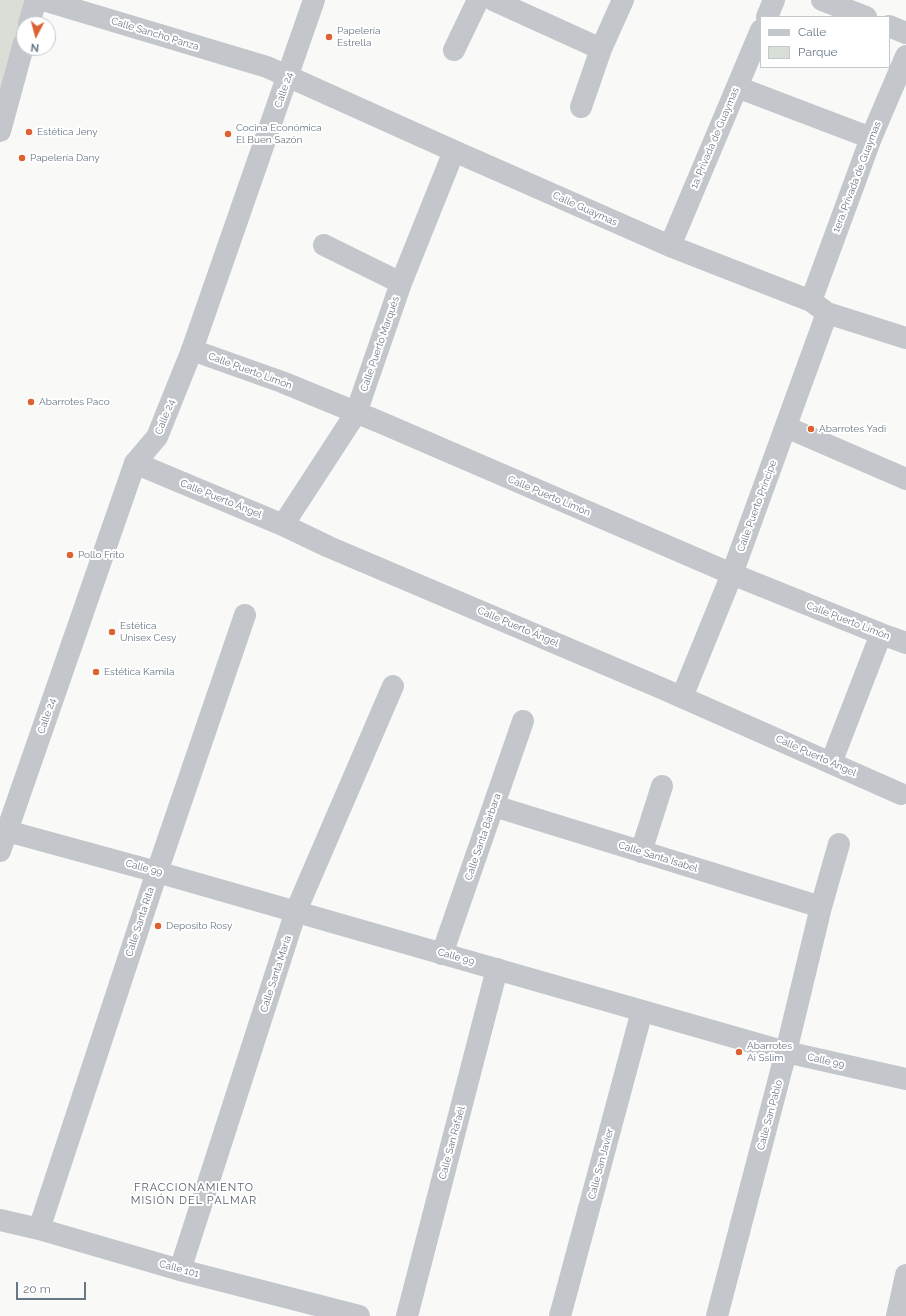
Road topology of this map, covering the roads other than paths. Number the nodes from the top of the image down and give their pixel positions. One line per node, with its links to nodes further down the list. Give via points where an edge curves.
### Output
1 (36, 0): 9 (street)
2 (43, 0): 19 (street, Calle Sancho Panza)
3 (314, 0): 20 (street, Calle 24)
4 (478, 0): 16 (street)
5 (493, 0): 15 (street)
6 (623, 0): 15 (street)
7 (774, 0): 10 (street)
8 (822, 0): 11 (street)
9 (31, 16)
10 (767, 16)
11 (863, 16)
12 (890, 26): 14 (street)
13 (760, 32): 21 (street, 1a. Privada de Guaymas)
14 (906, 33)
15 (601, 49): 22 (street)
16 (454, 50)
17 (20, 56): 23 (street)
18 (906, 56): 24 (street, 1era. Privada de Guaymas)
19 (267, 67): 20 (street, Calle Guaymas)
20 (288, 77): 25 (street, Calle Guaymas); 31 (street, Calle 24)
21 (737, 87): 24 (street); 27 (street, 1a. Privada de Guaymas)
22 (581, 107)
23 (0, 131)
24 (871, 138): 29 (street, 1era. Privada de Guaymas)
25 (454, 151): 27 (street, Calle Guaymas); 28 (street, Calle Puerto Marqués)
26 (324, 245): 28 (street)
27 (670, 246): 29 (street, Calle Guaymas)
28 (401, 283): 32 (street, Calle Puerto Marqués)
29 (819, 307): 30 (street, Calle Guaymas); 33 (street, Calle Puerto Príncipe)
30 (906, 338)
31 (192, 350): 32 (street, Calle Puerto Limón, via 282,382); 34 (street, Calle 24, via 157,437)
32 (356, 413): 36 (street, Calle Puerto Marqués); 37 (street, Calle Puerto Limón)
33 (786, 427): 35 (street); 37 (street, Calle Puerto Príncipe)
34 (134, 463): 36 (street, Calle Puerto Ángel); 48 (street, Calle 24)
35 (906, 479)
36 (283, 524): 42 (street, Calle Puerto Ángel, via 329,547)
37 (732, 574): 39 (street, Calle Puerto Limón); 42 (street, Calle Puerto Príncipe)
38 (245, 615): 51 (street, Calle Santa Rita)
39 (880, 634): 40 (street, Calle Puerto Limón); 44 (street)
40 (906, 643)
41 (393, 686): 53 (street, Calle Santa María)
42 (682, 697): 44 (street, Calle Puerto Ángel)
43 (523, 721): 47 (street, Calle Santa Bárbara)
44 (831, 763): 46 (street, Calle Puerto Ángel)
45 (662, 786): 50 (street)
46 (901, 794)
47 (494, 806): 50 (street, Calle Santa Isabel); 54 (street, Calle Santa Bárbara)
48 (2, 837): 51 (street, Calle 99)
49 (840, 844): 52 (street, Calle San Pablo)
50 (641, 852): 52 (street, Calle Santa Isabel)
51 (157, 872): 53 (street, Calle 99); 60 (street, Calle Santa Rita)
52 (822, 908): 57 (street, Calle San Pablo)
53 (296, 912): 54 (street, Calle 99); 61 (street, Calle Santa María)
54 (442, 954): 55 (street, Calle 99)
55 (497, 969): 56 (street, Calle 99); 64 (street, Calle San Rafaél)
56 (642, 1011): 57 (street, Calle 99); 65 (street, Calle San Javier)
57 (786, 1052): 58 (street, Calle 99); 66 (street, Calle San Pablo)
58 (906, 1079)
59 (0, 1220): 60 (street, Calle 101)
60 (39, 1229): 61 (street, Calle 101)
61 (180, 1270): 63 (street, Calle 101)
62 (906, 1275): 67 (street)
63 (359, 1316)
64 (407, 1316)
65 (560, 1316)
66 (717, 1316)
67 (897, 1316)

